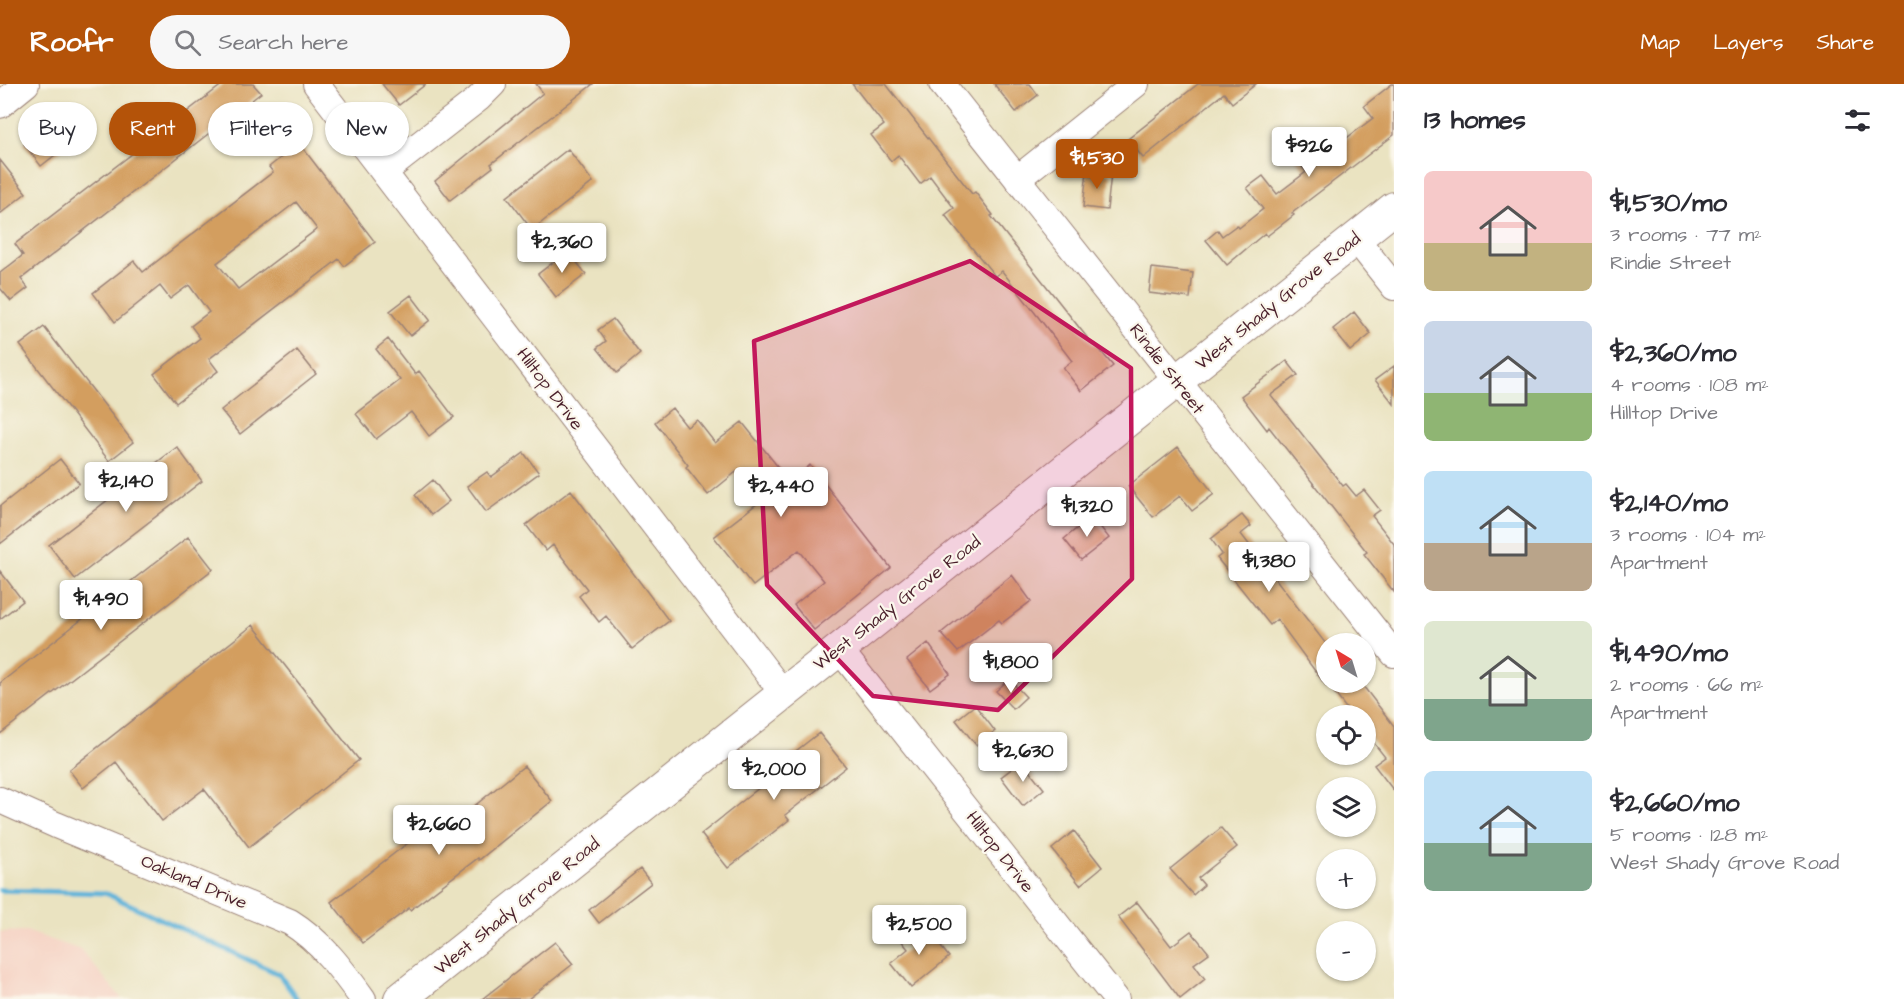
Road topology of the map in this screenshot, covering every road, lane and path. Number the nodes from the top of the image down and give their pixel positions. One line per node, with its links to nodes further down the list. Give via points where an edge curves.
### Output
1 (26, 84): 6 (street)
2 (316, 84): 7 (street, Hilltop Drive)
3 (493, 84): 7 (street)
4 (942, 84): 8 (street, Rindie Street)
5 (1136, 84): 8 (street)
6 (0, 105)
7 (384, 172): 15 (street, Hilltop Drive)
8 (1017, 179): 12 (street, Rindie Street)
9 (1394, 208): 10 (main road, West Shady Grove Road)
10 (1356, 238): 11 (street); 12 (main road, West Shady Grove Road)
11 (1394, 286)
12 (1177, 382): 13 (main road, West Shady Grove Road); 14 (street, Rindie Street)
13 (839, 649): 15 (main road, West Shady Grove Road); 19 (street, Hilltop Drive)
14 (1394, 654)
15 (783, 693): 18 (main road, West Shady Grove Road)
16 (0, 800): 17 (street, Oakland Drive, via 290,922 325,950)
17 (363, 999)
18 (400, 999)
19 (1116, 999)

